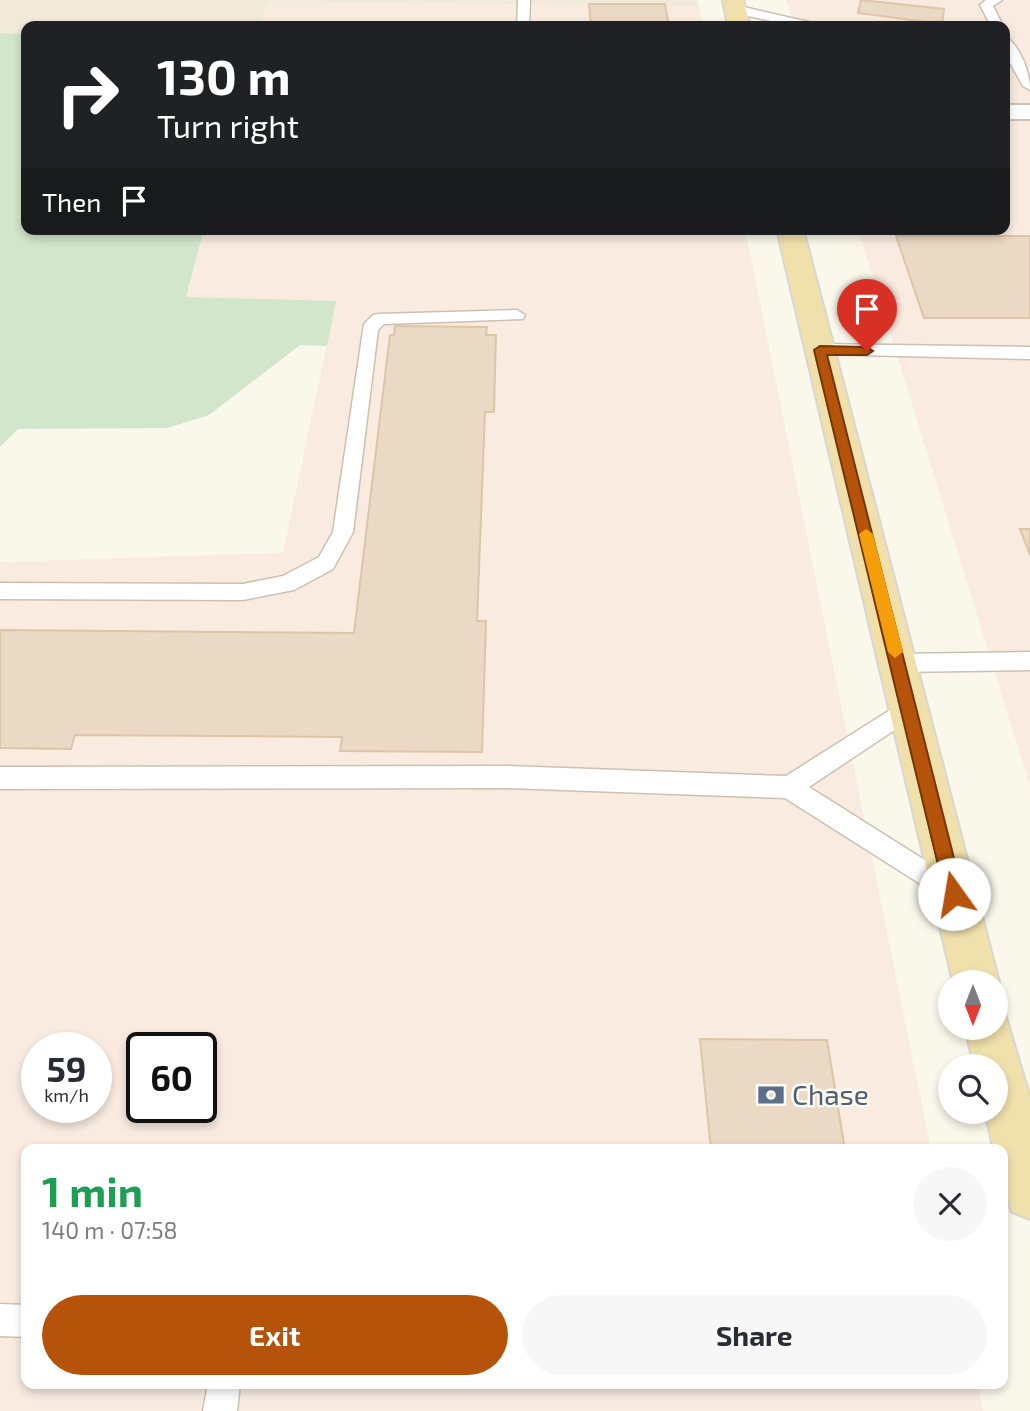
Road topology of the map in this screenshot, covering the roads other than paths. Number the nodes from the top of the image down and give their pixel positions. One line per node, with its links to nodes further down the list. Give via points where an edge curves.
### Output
1 (524, 0): 4 (lane)
2 (996, 0): 6 (lane, via 986,5)
3 (736, 12): 5 (lane)
4 (523, 21)
5 (782, 21)
6 (994, 21)
7 (1010, 56): 8 (lane)
8 (1030, 86)
9 (1010, 112): 10 (street)
10 (1030, 112)
11 (791, 235): 13 (main road)
12 (517, 315): 15 (lane, via 379,319 370,328 343,532 326,563 287,584 243,592)
13 (820, 350): 14 (lane); 17 (main road)
14 (1030, 353)
15 (0, 591)
16 (1030, 661): 17 (lane)
17 (898, 663): 18 (main road)
18 (909, 708): 20 (lane); 21 (main road)
19 (0, 778): 20 (lane, via 495,777)
20 (789, 787): 21 (lane)
21 (954, 894): 22 (main road)
22 (973, 970)
23 (991, 1040): 24 (main road)
24 (1030, 1194)
25 (0, 1320): 26 (lane)
26 (21, 1321)
27 (223, 1389): 28 (lane)
28 (220, 1411)

